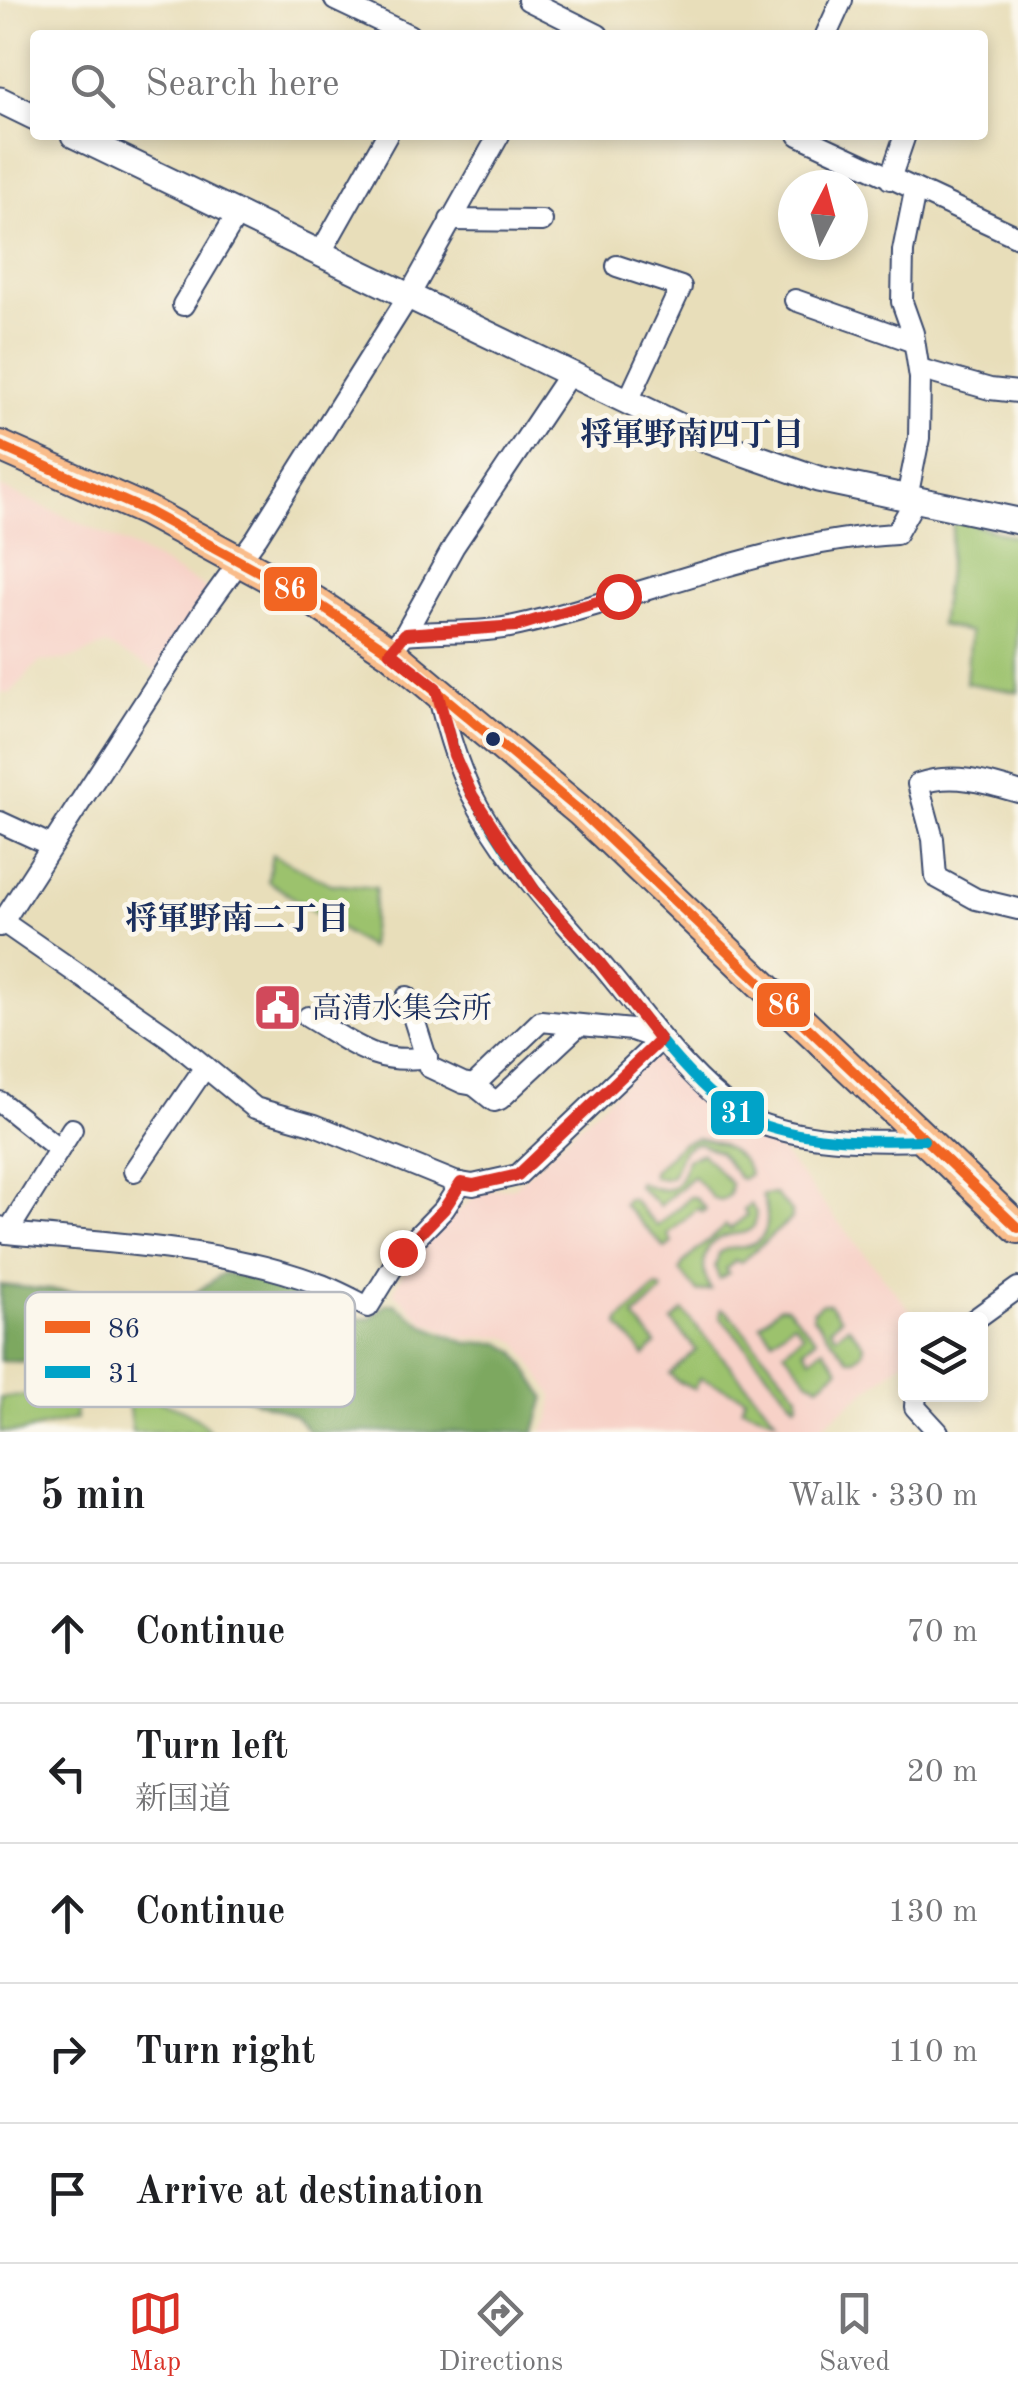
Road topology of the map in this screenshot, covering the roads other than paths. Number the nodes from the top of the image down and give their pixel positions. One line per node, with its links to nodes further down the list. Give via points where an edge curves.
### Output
1 (335, 0): 5 (street)
2 (528, 0): 4 (street)
3 (842, 0): 6 (street)
4 (563, 27)
5 (399, 30)
6 (828, 30)
7 (0, 100): 8 (street)
8 (30, 114)
9 (85, 140): 16 (street)
10 (383, 140): 20 (street)
11 (495, 140): 17 (street)
12 (809, 140): 14 (street)
13 (903, 140): 14 (street)
14 (890, 179): 15 (street)
15 (915, 191): 19 (street); 25 (street, via 902,302)
16 (238, 213): 20 (street); 24 (street)
17 (450, 220): 18 (street); 22 (street)
18 (542, 221)
19 (1018, 237)
20 (321, 252): 22 (street)
21 (617, 266): 29 (street, via 681,287)
22 (410, 294): 27 (street); 33 (street)
23 (795, 300): 25 (street)
24 (182, 305)
25 (914, 342): 26 (street)
26 (919, 369): 28 (street); 31 (street)
27 (570, 373): 29 (street); 34 (street)
28 (1018, 392)
29 (628, 401): 31 (street, via 710,441 818,479)
30 (0, 446): 33 (main road, via 147,511)
31 (911, 499): 32 (street); 34 (street, via 896,534 850,536 516,626)
32 (1018, 521)
33 (238, 561): 34 (main road); 38 (street)
34 (397, 643): 35 (main road)
35 (436, 688): 43 (street, via 472,795 535,891); 48 (main road, via 580,811)
36 (1018, 792): 39 (street, via 940,776 918,784 936,876 976,899)
37 (0, 822): 38 (street)
38 (50, 846): 40 (street)
39 (1018, 909)
40 (1, 924): 45 (street)
41 (407, 996): 44 (street)
42 (308, 1016): 44 (street, via 370,1054 400,1062)
43 (660, 1040): 44 (street, via 632,1030 541,1021 474,1085 429,1067); 48 (street, via 741,1116 831,1138); 51 (street, via 518,1175)
44 (426, 1057)
45 (205, 1066): 50 (street); 51 (street, via 255,1108)
46 (0, 1102): 49 (street)
47 (72, 1129): 49 (street)
48 (924, 1140): 52 (main road)
49 (59, 1149): 53 (street)
50 (134, 1171)
51 (461, 1183): 56 (street, via 402,1252 368,1307)
52 (1016, 1222)
53 (4, 1230): 55 (street, via 250,1265)
54 (1018, 1288): 57 (street)
55 (335, 1292)
56 (355, 1301)
57 (985, 1312)
58 (915, 1402): 59 (street)
59 (938, 1432)

